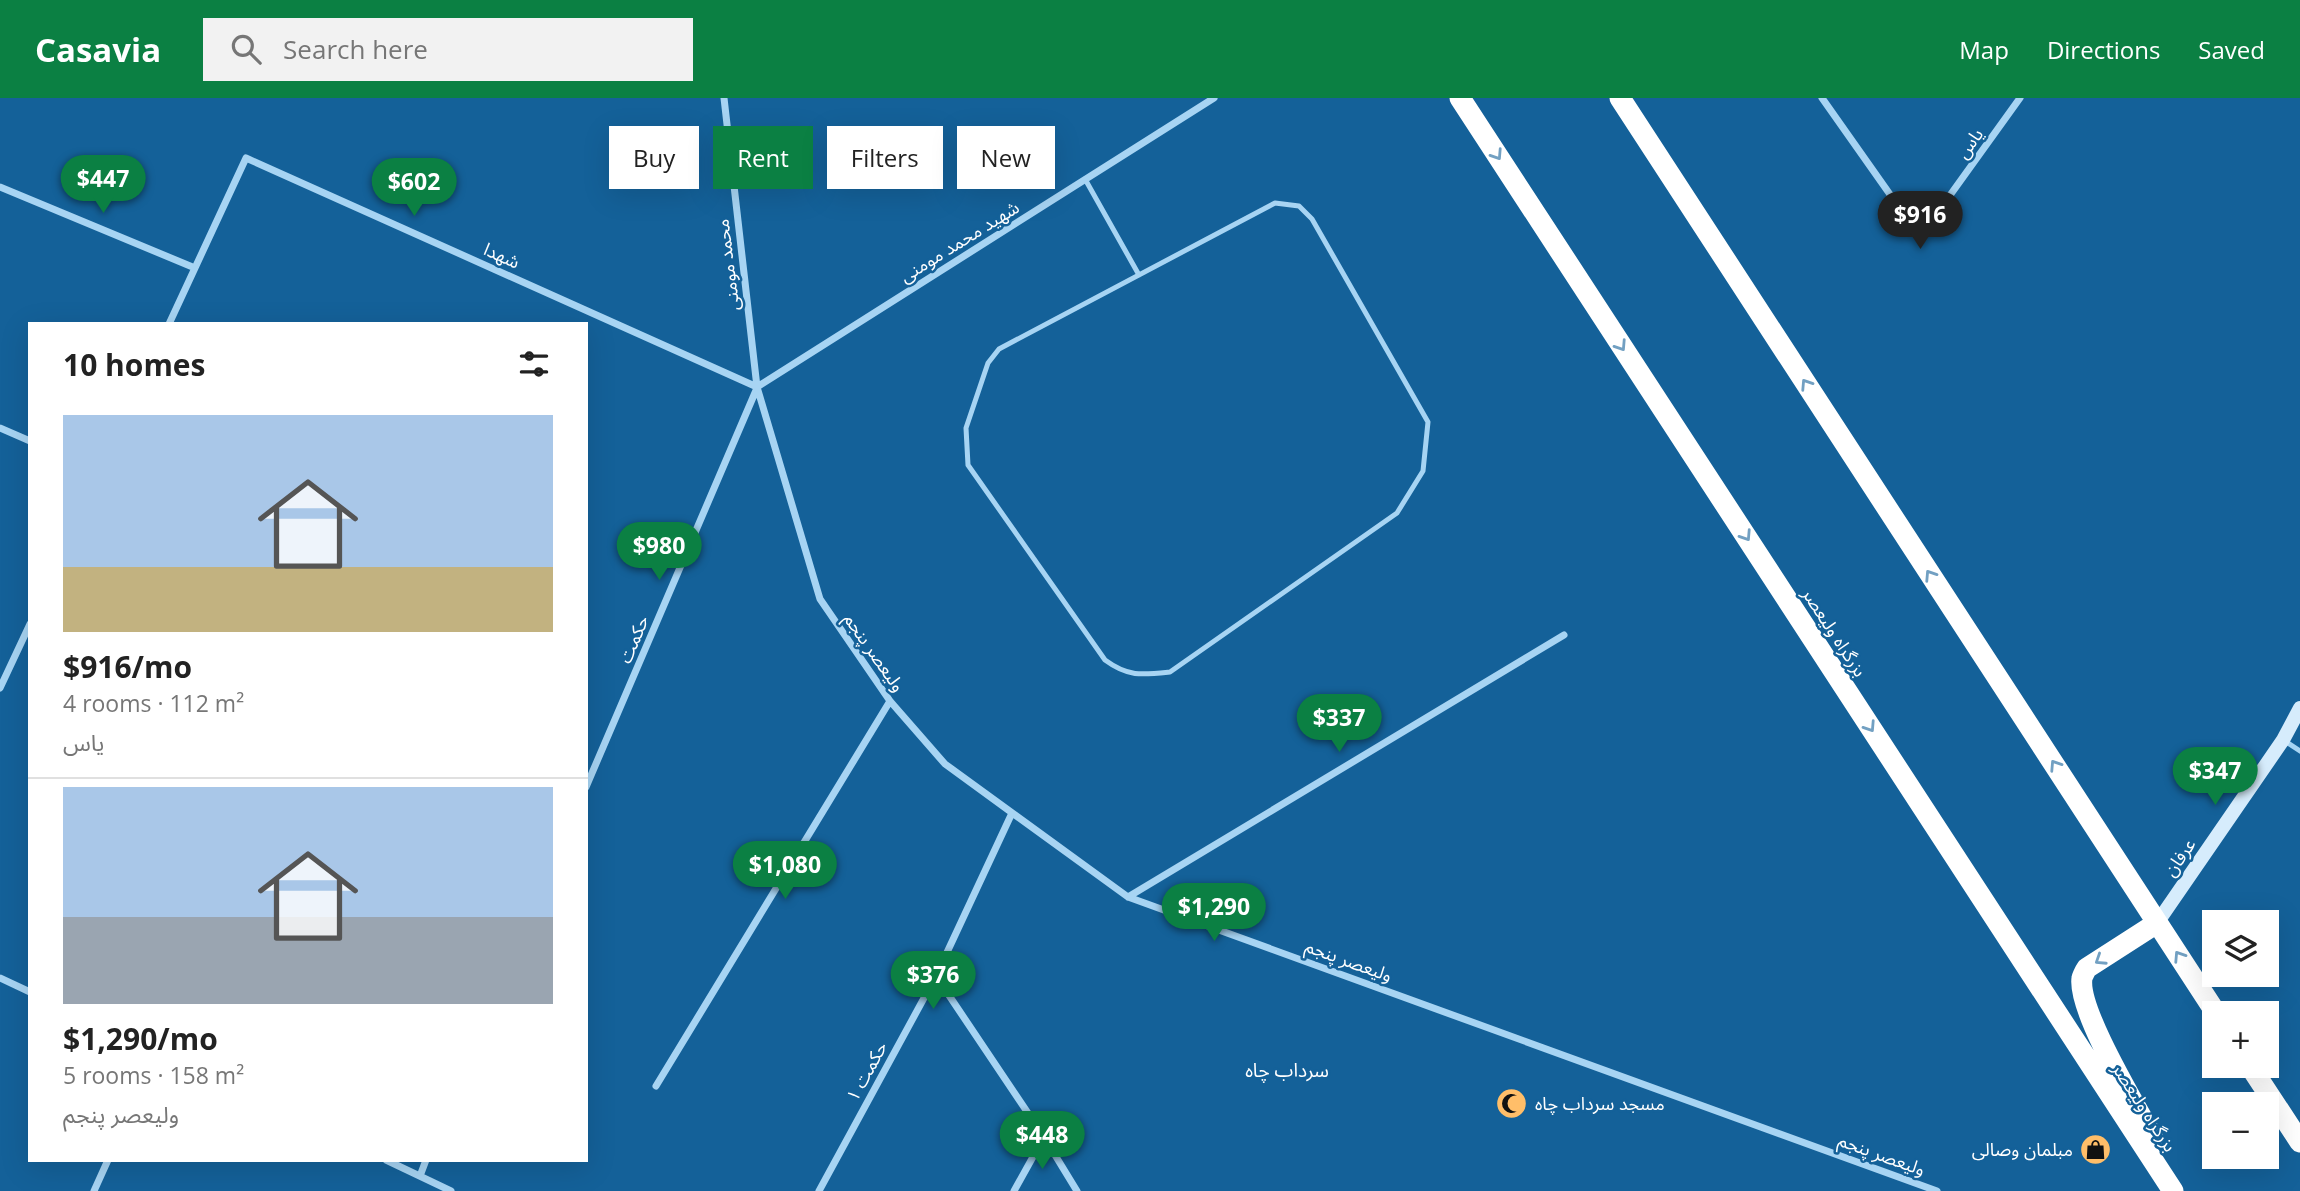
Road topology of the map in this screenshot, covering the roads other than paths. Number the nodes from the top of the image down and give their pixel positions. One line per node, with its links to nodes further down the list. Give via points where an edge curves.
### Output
1 (724, 98): 12 (street, محمد مومنی)
2 (1214, 98): 7 (street, شهید محمد مومنی)
3 (1460, 98): 44 (highway, بزرگراه ولیعصر, one-way to 44)
4 (1620, 98): 25 (highway, one-way to 4)
5 (1822, 98): 6 (street, یاس, via 1920,237)
6 (2020, 98)
7 (1085, 179): 10 (lane); 12 (street, شهید محمد مومنی)
8 (0, 187): 9 (street)
9 (195, 268): 11 (street, شهدا); 12 (street, شهدا, via 246,158)
10 (1139, 275): 10 (lane, via 999,349 988,363 966,428 968,465 1105,660 1138,676 1170,672 1396,513 1423,471 1428,422 1311,219 1299,206 1275,203)
11 (170, 322)
12 (757, 387): 18 (street, ولیعصر پنجم, via 820,599); 22 (street, حکمت)
13 (0, 428): 14 (street)
14 (28, 440)
15 (28, 628): 17 (street)
16 (1564, 635): 24 (street)
17 (0, 688)
18 (890, 701): 23 (street, ولیعصر پنجم, via 944,765); 31 (street)
19 (2300, 708): 20 (main road, عرفان)
20 (2283, 740): 21 (lane); 25 (main road, عرفان)
21 (2300, 751)
22 (588, 782)
23 (1012, 813): 24 (street, ولیعصر پنجم); 26 (street, حکمت ۱)
24 (1128, 897): 43 (street, ولیعصر پنجم)
25 (2157, 923): 29 (highway, one-way to 25); 45 (highway, one-way to 45, via 2087,968 2082,978 2100,1039)
26 (936, 976): 32 (street); 40 (street, حکمت ۱)
27 (0, 978): 28 (street)
28 (28, 991)
29 (2208, 1001)
30 (2258, 1078): 33 (highway)
31 (656, 1086)
32 (1044, 1137): 41 (street); 42 (street)
33 (2300, 1142)
34 (107, 1162): 38 (street)
35 (390, 1162): 37 (street)
36 (425, 1162): 37 (street)
37 (419, 1176): 39 (street)
38 (94, 1191)
39 (451, 1191)
40 (818, 1191)
41 (1014, 1191)
42 (1077, 1191)
43 (1937, 1191)
44 (2173, 1191)
45 (2181, 1191)

